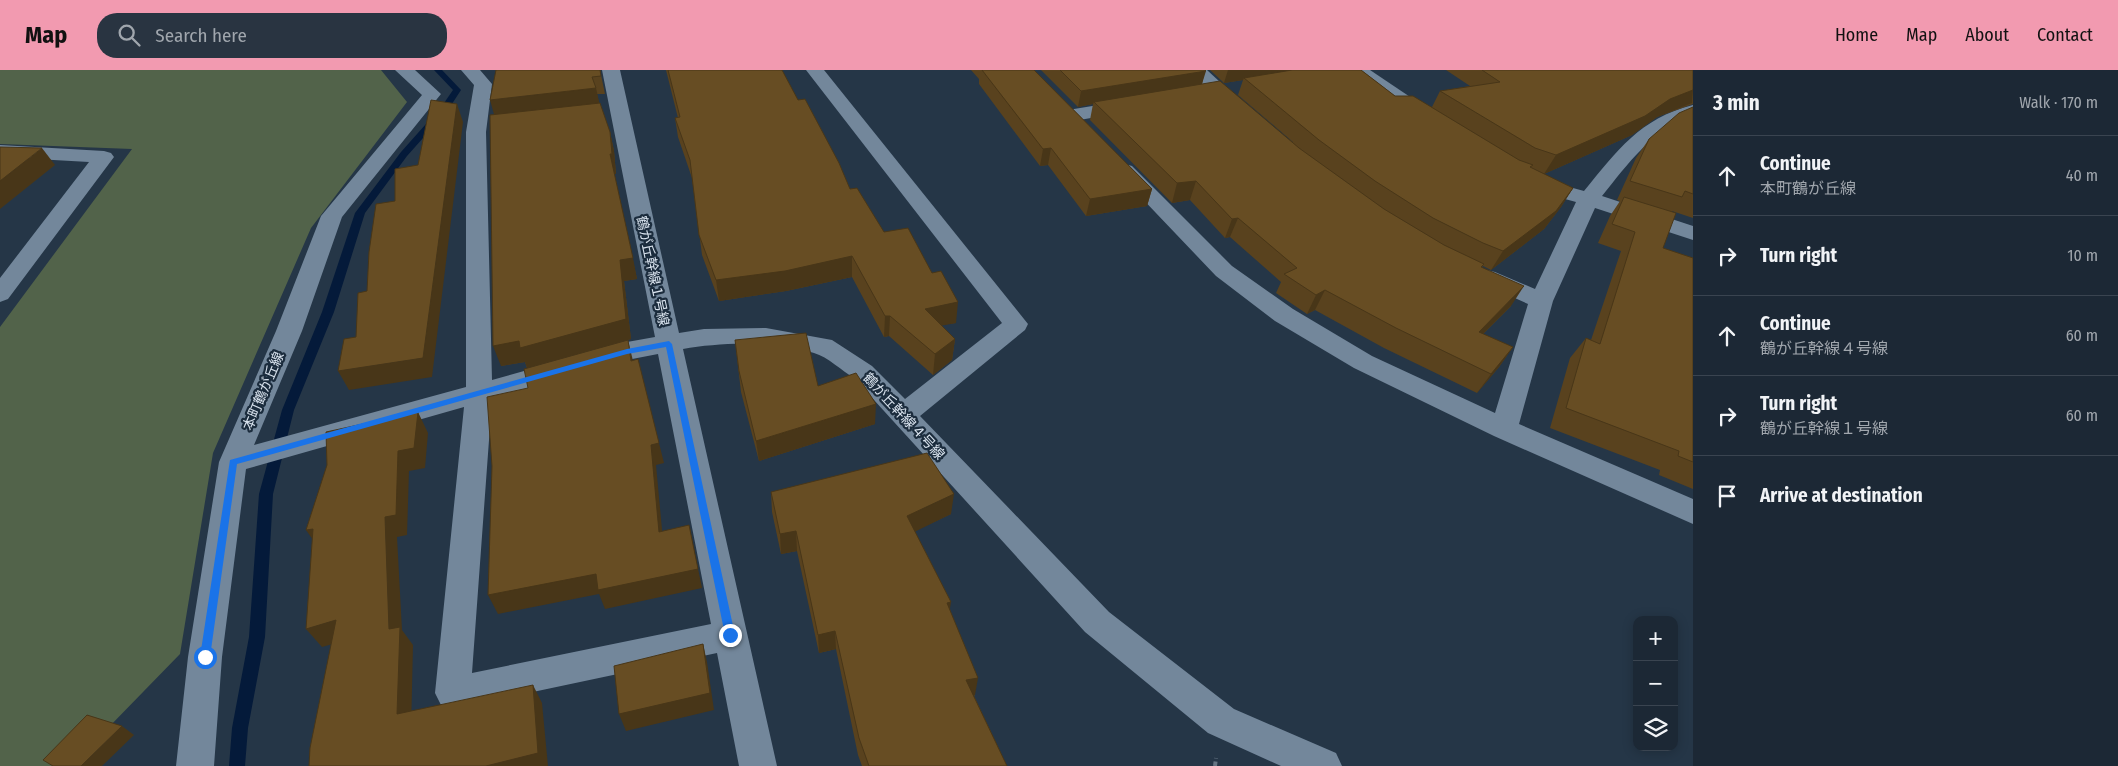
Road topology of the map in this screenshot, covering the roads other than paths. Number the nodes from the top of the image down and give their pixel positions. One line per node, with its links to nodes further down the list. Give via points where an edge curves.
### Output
1 (404, 70): 23 (street, 本町鶴が丘線, via 432,94 332,216)
2 (470, 70): 20 (street, via 483,84 486,127)
3 (610, 70): 19 (street, 鶴が丘幹線１号線, via 610,113)
4 (815, 70): 21 (street, via 1016,324)
5 (1196, 70): 9 (street)
6 (1349, 70): 10 (street)
7 (1142, 103): 22 (street, via 1067,109 1224,271 1284,315 1363,362)
8 (1693, 111): 13 (street, via 1649,131 1628,150)
9 (1252, 120)
10 (1440, 125)
11 (0, 151): 16 (street, via 104,157)
12 (1552, 186): 13 (street)
13 (1588, 200): 14 (street); 18 (street)
14 (1693, 233)
15 (1470, 270): 18 (street)
16 (8, 274): 17 (street)
17 (0, 294)
18 (1542, 300): 22 (street)
19 (669, 344): 20 (street, 鶴が丘幹線４号線, via 627,351); 21 (street, 鶴が丘幹線４号線, via 704,337 766,336 823,346 863,372); 25 (street, 鶴が丘幹線１号線)
20 (479, 392): 23 (street, 鶴が丘幹線４号線); 25 (street, via 453,693)
21 (903, 415): 28 (street, 鶴が丘幹線４号線, via 1097,622 1221,721)
22 (1504, 430): 24 (street)
23 (245, 459): 26 (street, 本町鶴が丘線, via 205,657)
24 (1693, 512)
25 (730, 635): 27 (street, 鶴が丘幹線１号線)
26 (195, 766)
27 (758, 766)
28 (1324, 766)

